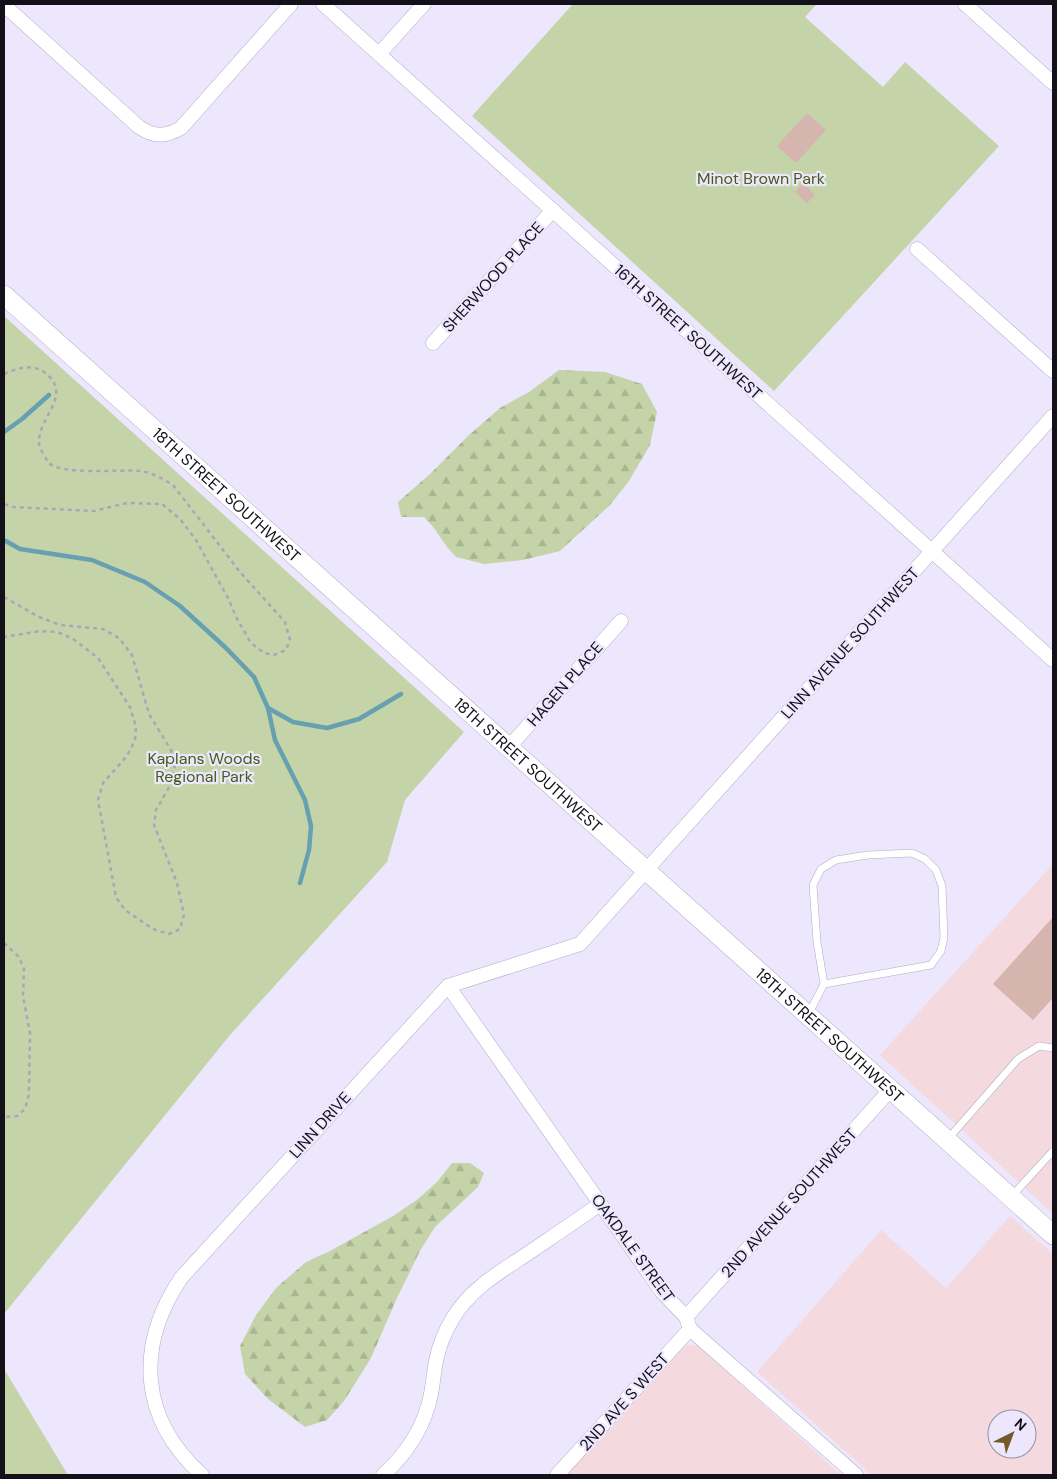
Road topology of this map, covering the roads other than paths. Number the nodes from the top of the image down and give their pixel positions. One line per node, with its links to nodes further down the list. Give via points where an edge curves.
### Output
1 (291, 4): 5 (street, via 181,128 171,134 157,135 138,127)
2 (323, 4): 6 (street, 16TH STREET SOUTHWEST)
3 (424, 4): 6 (street)
4 (965, 4): 7 (street)
5 (4, 5)
6 (379, 54): 8 (street, 16TH STREET SOUTHWEST)
7 (1053, 84)
8 (553, 210): 11 (street, SHERWOOD PLACE); 14 (street, 16TH STREET SOUTHWEST)
9 (916, 249): 12 (street)
10 (4, 295): 17 (street, 18TH STREET SOUTHWEST)
11 (433, 343)
12 (1053, 371)
13 (1053, 416): 14 (street, LINN AVENUE SOUTHWEST)
14 (932, 551): 16 (street, 16TH STREET SOUTHWEST); 18 (street, LINN AVENUE SOUTHWEST)
15 (621, 620): 17 (street, HAGEN PLACE)
16 (1053, 660)
17 (509, 747): 18 (street, 18TH STREET SOUTHWEST)
18 (647, 871): 20 (street, LINN DRIVE, via 580,944); 21 (street, 18TH STREET SOUTHWEST)
19 (824, 984): 19 (lane, via 817,942 814,885 821,869 836,860 868,855 912,853 925,859 936,870 942,886 944,938 941,951 931,965); 21 (lane)
20 (448, 986): 27 (street, OAKDALE STREET); 30 (street, LINN DRIVE, via 181,1278 168,1298 158,1321 150,1359 155,1403 173,1443)
21 (808, 1015): 23 (street, 18TH STREET SOUTHWEST)
22 (1053, 1048): 24 (lane, via 1039,1046 1018,1059)
23 (891, 1089): 24 (street, 18TH STREET SOUTHWEST); 29 (street, 2ND AVENUE SOUTHWEST)
24 (947, 1140): 26 (street, 18TH STREET SOUTHWEST)
25 (1053, 1150): 26 (lane)
26 (1011, 1197): 28 (street, 18TH STREET SOUTHWEST)
27 (600, 1204): 29 (street, OAKDALE STREET); 31 (street, via 490,1279 463,1303 443,1338 428,1406 419,1429 410,1446)
28 (1053, 1235)
29 (688, 1323): 32 (street, 2ND AVE S WEST); 33 (street, OAKDALE STREET)
30 (202, 1475)
31 (383, 1475)
32 (557, 1475)
33 (856, 1475)

